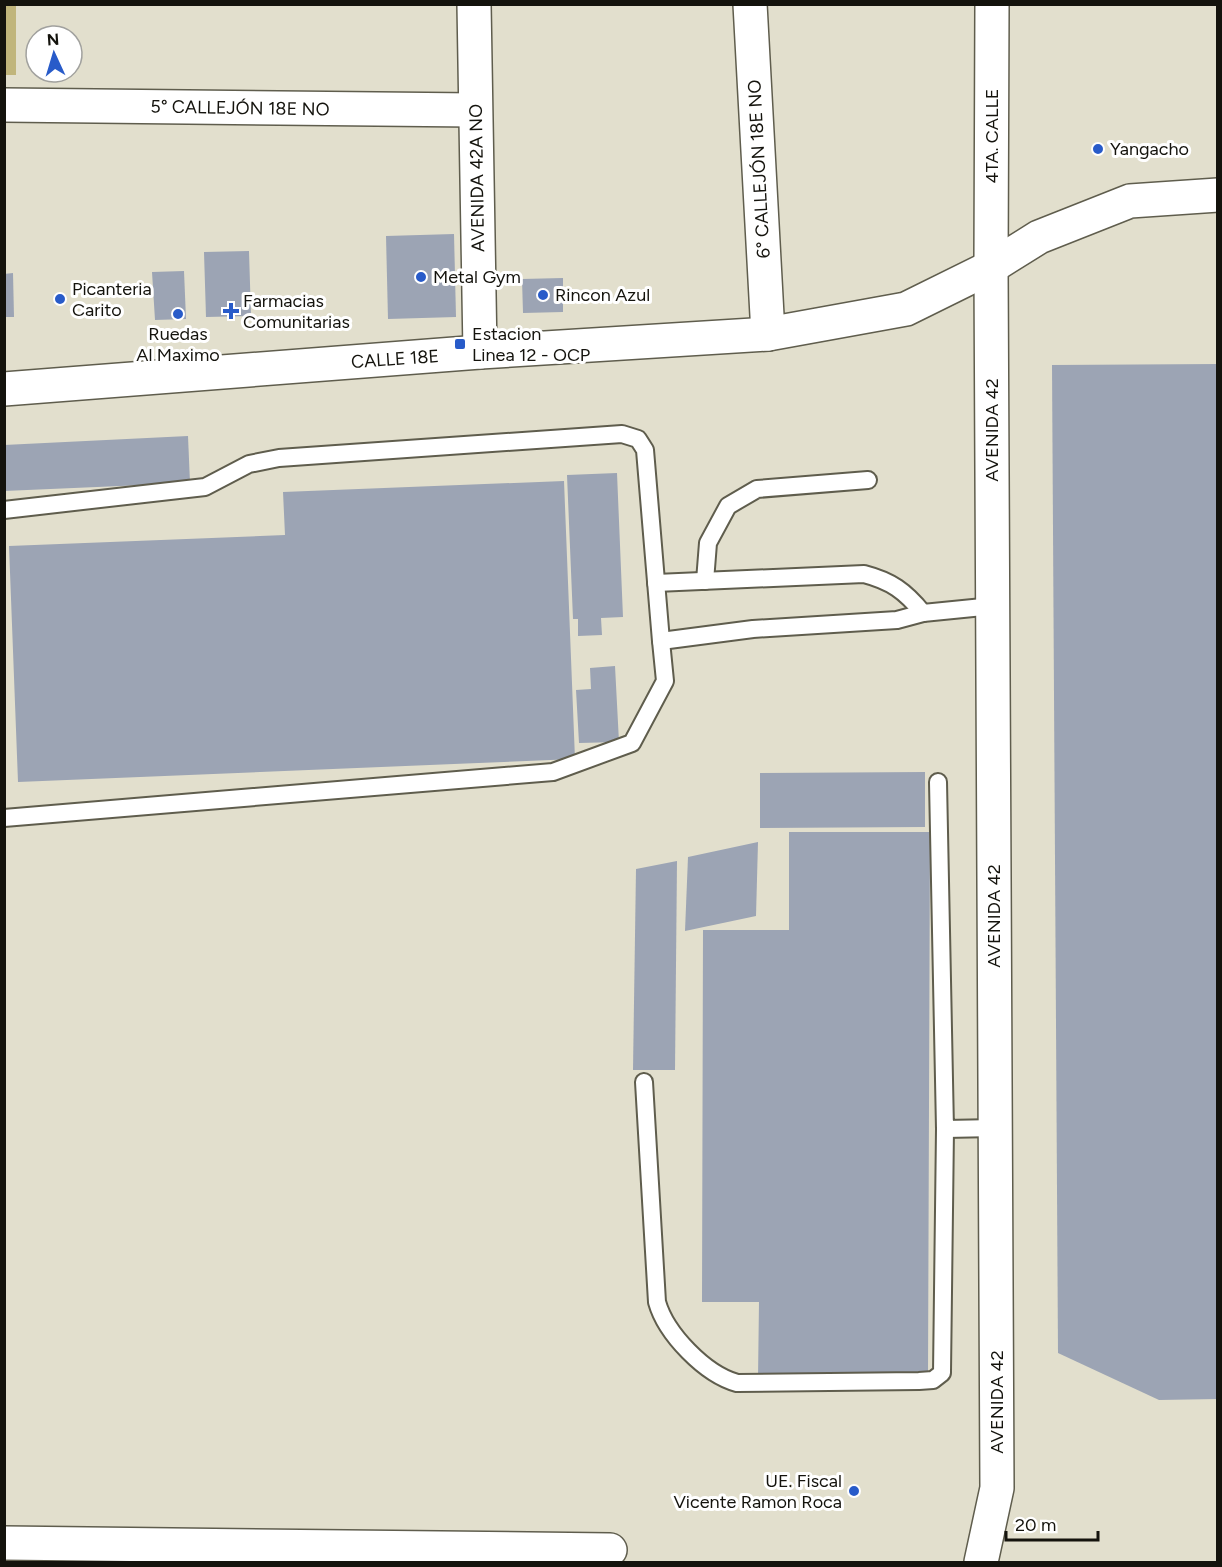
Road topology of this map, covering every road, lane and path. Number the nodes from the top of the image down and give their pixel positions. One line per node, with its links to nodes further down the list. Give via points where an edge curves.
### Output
1 (474, 4): 5 (street, AVENIDA 42A NO)
2 (750, 4): 8 (street, 6° CALLEJÓN 18E NO)
3 (992, 4): 7 (street, 4TA. CALLE)
4 (4, 105): 5 (street, 5° CALLEJÓN 18E NO)
5 (475, 110): 9 (street, AVENIDA 42A NO)
6 (1218, 195): 7 (street, CALLE 18E, via 1130,201 1039,237)
7 (991, 267): 8 (street, CALLE 18E, via 906,309); 15 (street, AVENIDA 42)
8 (768, 334): 9 (street, CALLE 18E)
9 (480, 352): 10 (street, CALLE 18E)
10 (4, 389)
11 (868, 480): 13 (lane, via 757,489 728,506 708,543)
12 (4, 510): 14 (lane, via 205,487 249,464 279,458 622,434 638,439 645,450)
13 (705, 581): 14 (lane); 16 (lane, via 864,574 888,581 908,594)
14 (656, 583): 17 (lane)
15 (993, 606): 16 (lane); 21 (street, AVENIDA 42)
16 (922, 613): 17 (lane, via 897,620 753,629)
17 (661, 641): 19 (lane, via 665,681 632,743 553,772)
18 (938, 782): 22 (lane)
19 (4, 818)
20 (644, 1082): 22 (lane, via 657,1302 662,1318 709,1370 737,1383 919,1381 933,1380 942,1373)
21 (996, 1128): 22 (lane); 25 (street, AVENIDA 42, via 997,1488)
22 (945, 1129)
23 (4, 1543): 24 (street)
24 (610, 1550)
25 (981, 1563)

